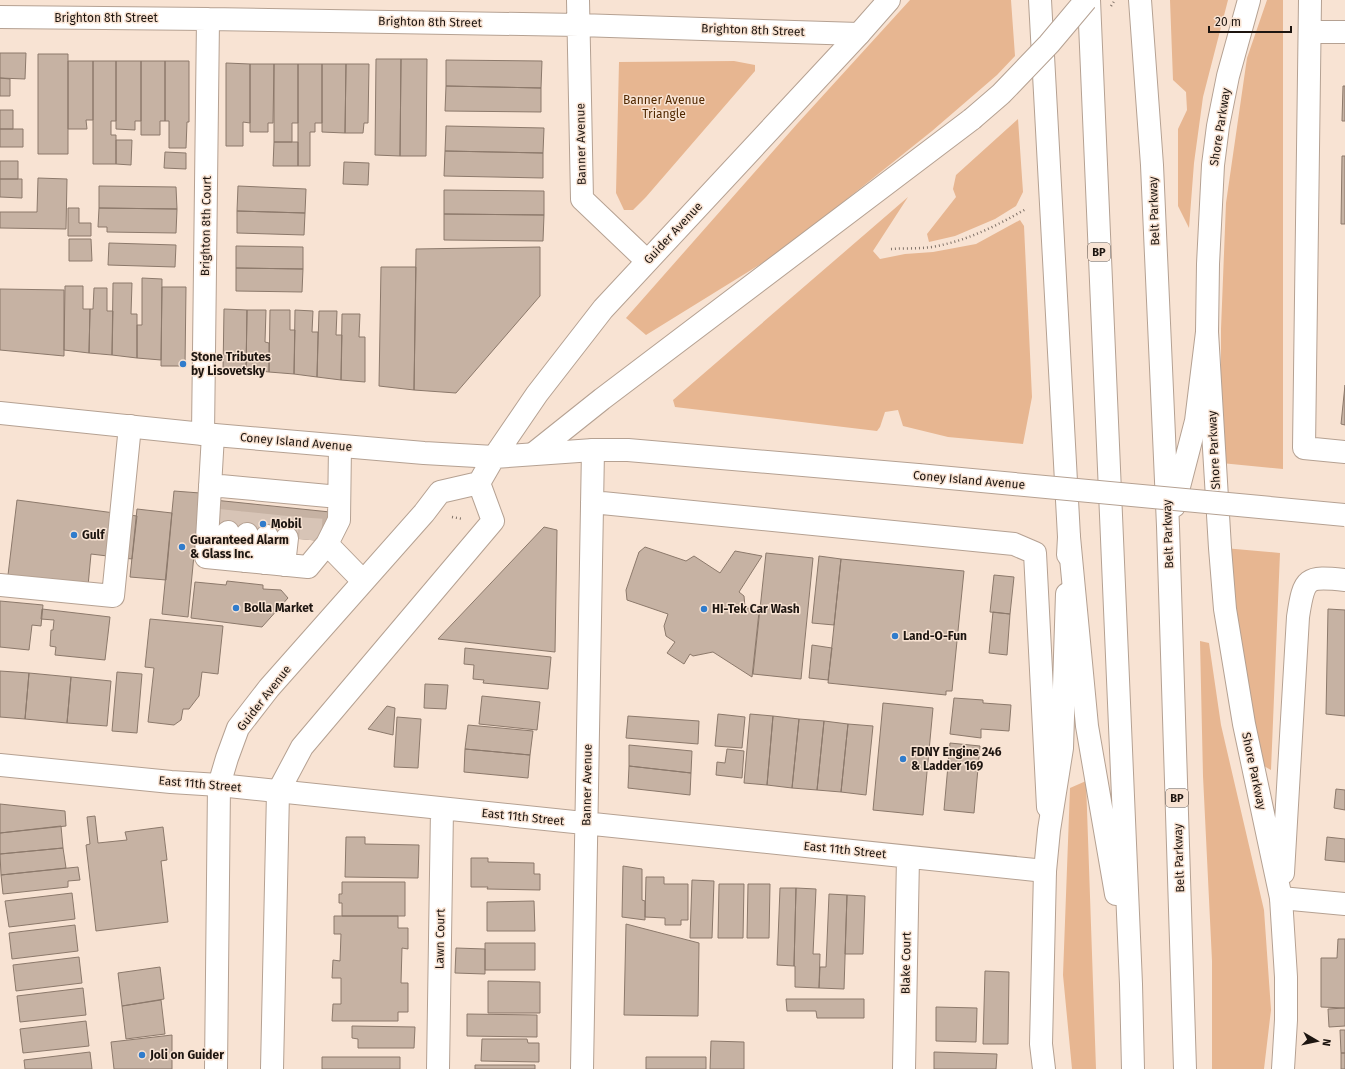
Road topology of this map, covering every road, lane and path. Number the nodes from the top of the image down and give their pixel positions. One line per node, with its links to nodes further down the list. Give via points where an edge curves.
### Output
1 (578, 0): 11 (main road, Banner Avenue)
2 (889, 0): 14 (main road, Guider Avenue)
3 (1040, 0): 35 (main road)
4 (1086, 0): 25 (main road, bridge, via 1002,94 972,119)
5 (1089, 0): 51 (main road, BP)
6 (1140, 0): 34 (main road, Belt Parkway / BP, via 1152,165)
7 (1250, 0): 18 (main road, Shore Parkway, via 1228,76 1217,134 1208,264)
8 (1310, 0): 12 (main road)
9 (0, 17): 10 (main road, Brighton 8th Street)
10 (208, 18): 11 (main road, Brighton 8th Street); 21 (main road, Brighton 8th Court)
11 (579, 25): 14 (main road, Brighton 8th Street); 17 (main road, Banner Avenue, via 582,199)
12 (1310, 32): 13 (main road); 24 (main road, via 1304,448)
13 (1345, 32)
14 (859, 34): 17 (main road, Guider Avenue)
15 (1018, 214): 16 (path, via 994,227 955,242 930,247)
16 (891, 249)
17 (647, 261): 26 (main road, Guider Avenue, via 603,309 537,394)
18 (1207, 332): 34 (main road, via 1196,421); 49 (main road, Shore Parkway, via 1226,609 1246,732)
19 (0, 413): 20 (main road, Coney Island Avenue)
20 (130, 426): 21 (main road, Coney Island Avenue); 40 (main road, via 113,596)
21 (208, 434): 22 (main road, Coney Island Avenue); 28 (main road, Brighton 8th Court)
22 (340, 446): 26 (main road, Coney Island Avenue); 29 (main road)
23 (593, 450): 25 (main road, Coney Island Avenue); 30 (main road); 31 (main road, Coney Island Avenue, bridge, via 628,450 918,475)
24 (1345, 452)
25 (533, 454): 26 (main road, Coney Island Avenue)
26 (494, 457): 27 (main road, Guider Avenue)
27 (479, 483): 39 (main road, Guider Avenue, via 440,492); 43 (main road, via 493,521 302,746)
28 (210, 485): 29 (main road, via 260,497 313,502); 37 (main road, Brighton 8th Court, via 206,558)
29 (339, 497): 36 (main road, via 339,520)
30 (592, 502): 45 (main road, Banner Avenue); 46 (main road, via 1014,544 1035,553)
31 (1345, 515)
32 (448, 516): 33 (path)
33 (466, 519)
34 (1168, 526): 62 (main road, Belt Parkway / BP)
35 (1069, 537): 46 (main road, via 1062,748); 51 (main road, via 1087,726)
36 (318, 542): 37 (main road, via 308,567); 39 (main road)
37 (255, 562): 37 (main road, via 257,535)
38 (1345, 580): 49 (main road, Shore Parkway, via 1311,580 1305,585 1301,596)
39 (363, 581): 42 (main road, Guider Avenue, via 269,688 238,728)
40 (0, 585)
41 (0, 765): 42 (main road, East 11th Street)
42 (219, 785): 43 (main road, East 11th Street); 54 (main road, Guider Avenue)
43 (278, 792): 44 (main road, East 11th Street); 55 (main road)
44 (442, 808): 45 (main road, East 11th Street); 56 (main road, Lawn Court)
45 (586, 823): 47 (main road, East 11th Street); 57 (main road, Banner Avenue)
46 (1049, 830): 48 (main road)
47 (908, 857): 48 (main road, East 11th Street); 58 (main road, Blake Court)
48 (1045, 871): 52 (main road)
49 (1282, 898): 50 (main road); 53 (main road, Shore Parkway, via 1286,978)
50 (1345, 904)
51 (1131, 984): 61 (main road, BP)
52 (1041, 1044): 59 (main road); 60 (main road)
53 (1284, 1067)
54 (216, 1069)
55 (272, 1069)
56 (438, 1069)
57 (582, 1069)
58 (904, 1069)
59 (1040, 1069)
60 (1044, 1069)
61 (1133, 1069)
62 (1185, 1069)

